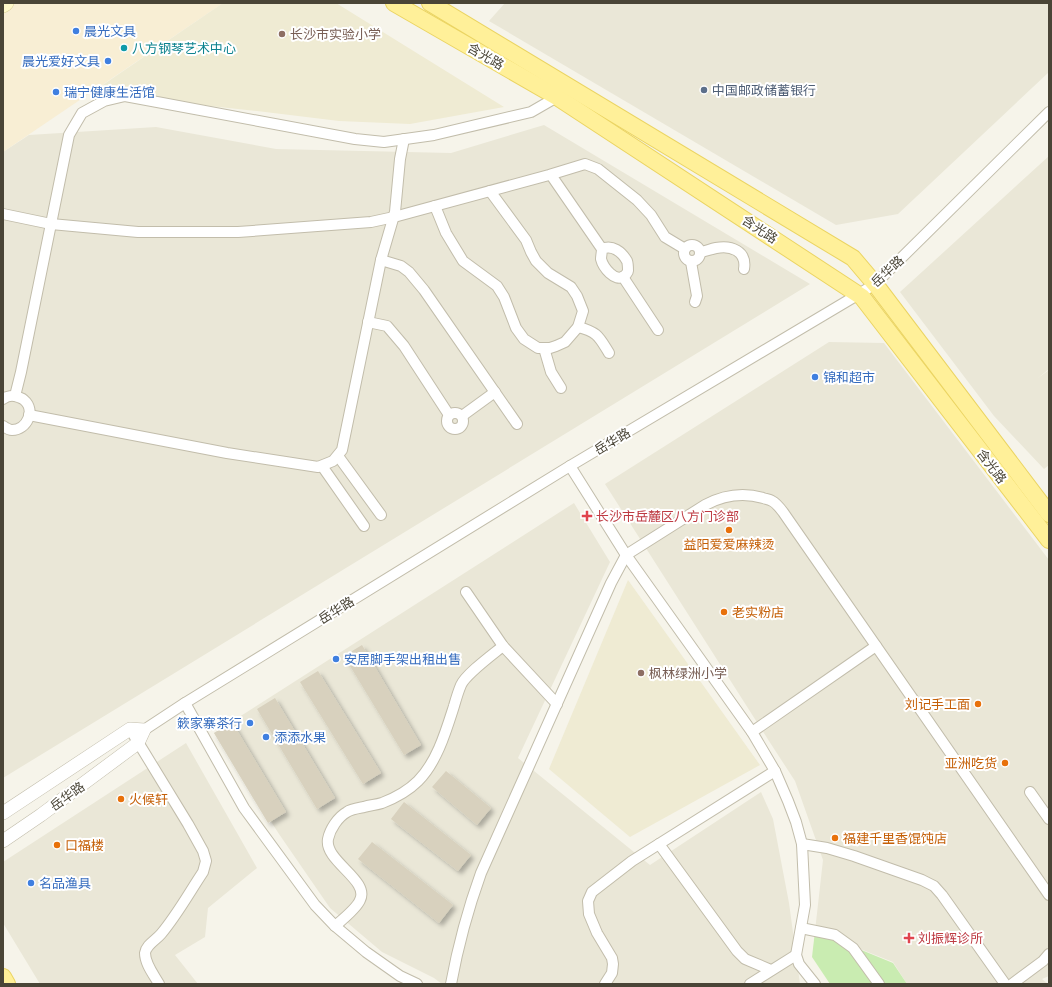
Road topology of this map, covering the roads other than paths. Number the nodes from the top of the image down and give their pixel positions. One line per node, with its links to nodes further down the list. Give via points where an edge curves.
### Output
1 (6, 3): 4 (main road)
2 (394, 3): 5 (main road, 含光路)
3 (430, 3): 21 (main road, 含光路, via 853,258)
4 (3, 5)
5 (557, 97): 7 (street, via 530,112 434,135); 22 (main road, 含光路)
6 (1049, 112): 21 (street, 岳华路)
7 (404, 139): 12 (street); 13 (street, via 384,142 355,139 125,96 104,102 82,113 69,135)
8 (551, 175): 9 (street); 14 (street); 15 (street, via 585,164 598,169 638,200 665,237)
9 (490, 191): 10 (street); 25 (street, via 526,240 536,260 548,273 571,287 577,296 583,311)
10 (435, 206): 12 (street); 27 (street, via 446,233 463,261 497,286 516,328 524,339 538,348)
11 (3, 214): 13 (street)
12 (394, 217): 13 (street, via 371,222 238,232 138,232); 17 (street)
13 (51, 224): 31 (street)
14 (602, 249): 20 (street, via 601,258 604,266 612,275); 20 (street, via 613,247 627,262 628,271)
15 (685, 249): 16 (street, via 694,245); 18 (street, via 686,259)
16 (701, 252): 18 (street, via 700,258); 19 (street, via 717,248 737,250 744,258)
17 (381, 260): 24 (street); 30 (street, via 401,266 409,272)
18 (691, 262): 23 (street, via 697,296)
19 (744, 269)
20 (623, 277): 26 (street)
21 (875, 284): 22 (street, 岳华路); 41 (main road, 含光路)
22 (859, 294): 40 (street, 岳华路); 44 (main road, 含光路)
23 (695, 302)
24 (368, 322): 34 (street, via 387,326 404,346); 38 (street, via 342,450)
25 (578, 328): 27 (street, via 565,342); 28 (street, via 590,330 600,338)
26 (658, 330)
27 (544, 348): 29 (street, via 550,372)
28 (609, 353)
29 (561, 388)
30 (495, 392): 35 (street); 36 (street)
31 (15, 396): 32 (street); 33 (street, via 24,400 30,409)
32 (3, 399)
33 (29, 415): 37 (street, via 29,420 21,428 11,430); 39 (street, via 227,453)
34 (449, 415): 35 (street, via 454,412); 35 (street, via 447,422 456,429 463,424)
35 (462, 416)
36 (518, 424)
37 (3, 426)
38 (338, 456): 39 (street); 42 (street)
39 (322, 466): 43 (street)
40 (570, 466): 45 (street); 49 (street, 岳华路)
41 (1049, 514)
42 (381, 515)
43 (364, 526)
44 (1049, 540)
45 (626, 555): 48 (street, via 718,498 744,495 772,501 783,512); 50 (street, via 610,583); 53 (street)
46 (466, 592): 47 (street)
47 (503, 646): 50 (street); 63 (street, via 461,684 431,765 418,782 400,795 380,804 347,812 333,827 328,847 362,892 361,900)
48 (876, 646): 53 (street); 62 (street)
49 (185, 703): 52 (street, 岳华路); 63 (street, via 244,808 315,905)
50 (557, 704): 72 (street, via 472,896)
51 (130, 729): 52 (street); 54 (street); 57 (street, 岳华路)
52 (144, 730): 54 (street, 岳华路)
53 (752, 732): 55 (street)
54 (138, 743): 59 (street, 岳华路); 70 (street, via 188,824 206,862 203,872 166,928 146,950 146,960)
55 (775, 771): 60 (street); 61 (street, via 796,822)
56 (1030, 792): 58 (street)
57 (3, 814)
58 (1049, 819)
59 (3, 841)
60 (659, 844): 67 (street, via 737,951 746,959); 73 (street, via 600,885 592,892 588,901 589,914 612,958 612,973)
61 (802, 844): 64 (street, via 805,905); 77 (street, via 854,856 934,886)
62 (1048, 892)
63 (335, 926): 71 (street, via 394,972)
64 (801, 928): 66 (street); 76 (street, via 835,935 853,948)
65 (1049, 954): 78 (street)
66 (796, 955): 67 (street); 75 (street, via 799,964)
67 (771, 970): 74 (street)
68 (3, 977): 69 (main road)
69 (7, 984)
70 (159, 984)
71 (417, 984)
72 (451, 984)
73 (606, 984)
74 (750, 984)
75 (815, 984)
76 (879, 984)
77 (1005, 984)
78 (1012, 984)

